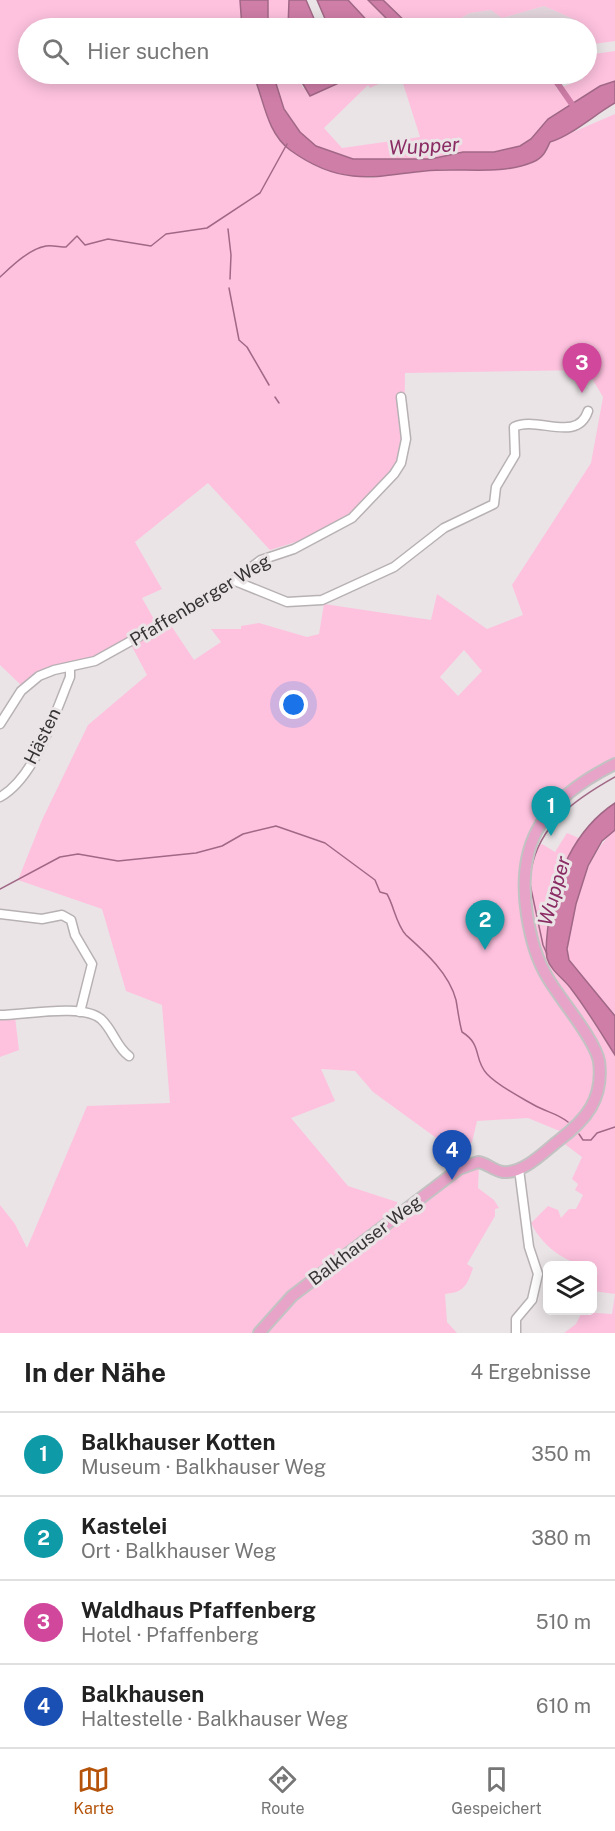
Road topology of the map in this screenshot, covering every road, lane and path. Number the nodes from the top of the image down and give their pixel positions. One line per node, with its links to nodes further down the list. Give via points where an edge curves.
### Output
1 (401, 397): 3 (street, Pfaffenberger Weg, via 406,439 401,463 394,474 352,518 294,549 261,560)
2 (588, 411): 3 (street, via 584,419 568,428 541,424 514,428 515,455 496,488 494,504 444,528 381,573 322,600 298,602 282,601)
3 (235, 582): 4 (street, Pfaffenberger Weg, via 95,661)
4 (70, 667): 5 (street, Pfaffenberger Weg, via 49,671 33,680); 7 (street, Hästen, via 70,677 39,751 18,782)
5 (0, 724)
6 (615, 764): 12 (main road, via 568,795 541,821 523,872 534,951 593,1047 600,1072 595,1101 586,1117)
7 (0, 797)
8 (0, 914): 9 (street, via 42,919 62,915 71,920 75,936 92,964)
9 (80, 1012): 10 (street); 11 (street, via 101,1019)
10 (0, 1015)
11 (129, 1056)
12 (519, 1169): 13 (main road, Balkhauser Weg, via 503,1172 478,1162 459,1169 292,1296); 14 (street, via 529,1248 538,1274 532,1300 516,1319)
13 (259, 1333)
14 (516, 1333)

